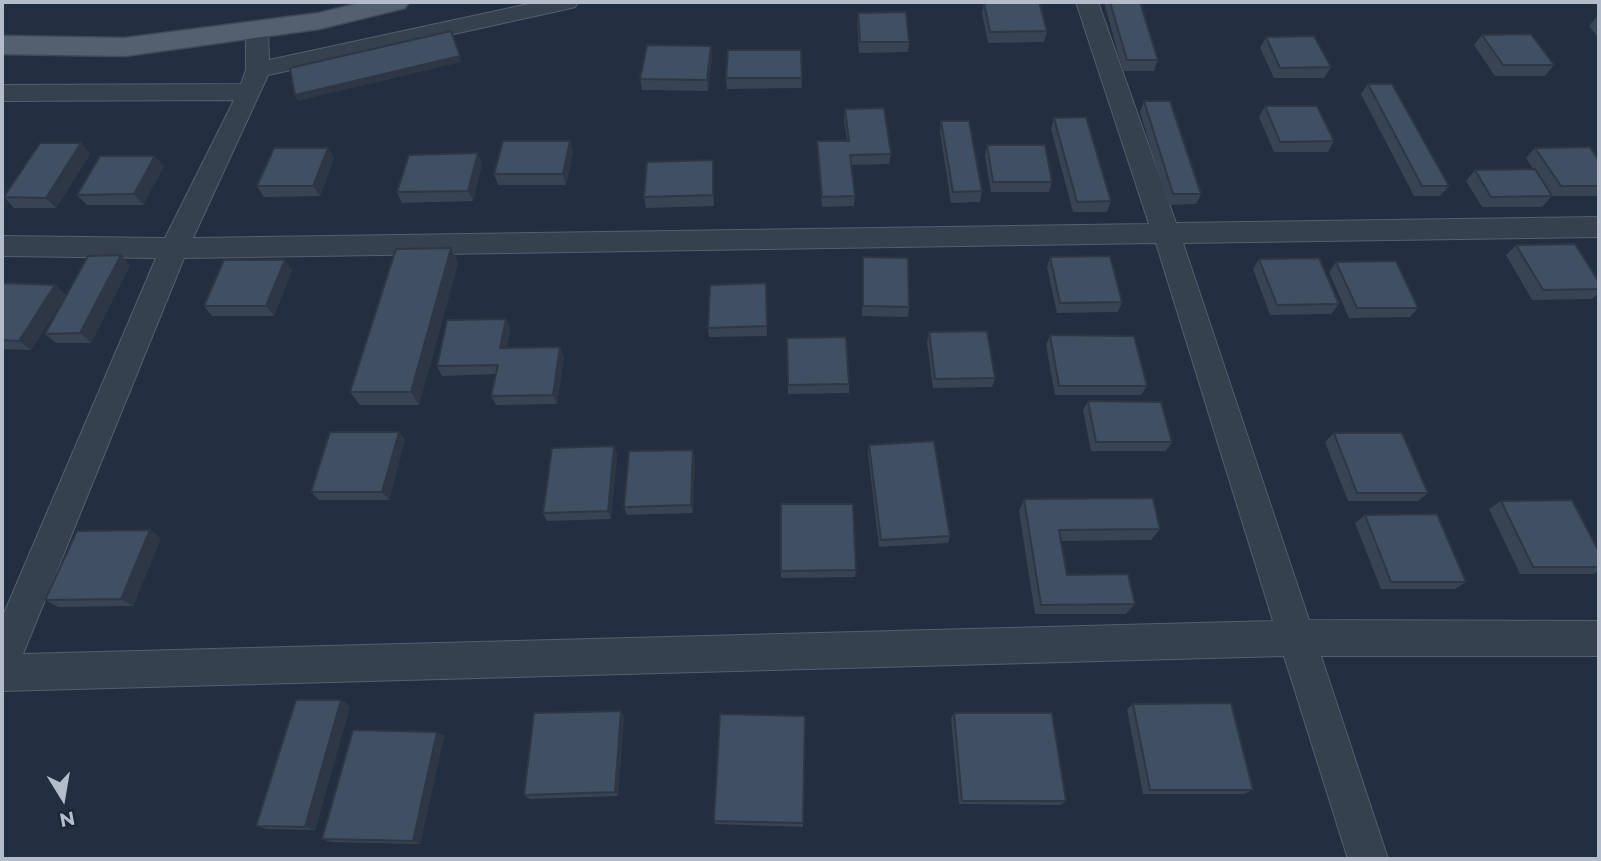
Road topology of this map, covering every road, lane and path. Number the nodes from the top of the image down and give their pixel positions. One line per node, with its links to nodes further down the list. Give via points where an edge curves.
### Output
1 (396, 2): 4 (main road, via 319,21)
2 (567, 2): 6 (street)
3 (1087, 2): 9 (street)
4 (257, 29): 5 (main road, via 125,47); 6 (street)
5 (2, 45)
6 (254, 81): 7 (street); 11 (street)
7 (2, 93)
8 (1599, 228): 9 (street)
9 (1166, 233): 11 (street); 12 (street)
10 (2, 246): 11 (street)
11 (174, 248): 14 (street)
12 (1296, 638): 13 (street); 15 (street); 16 (street)
13 (1599, 639)
14 (2, 660)
15 (2, 673)
16 (1368, 859)

